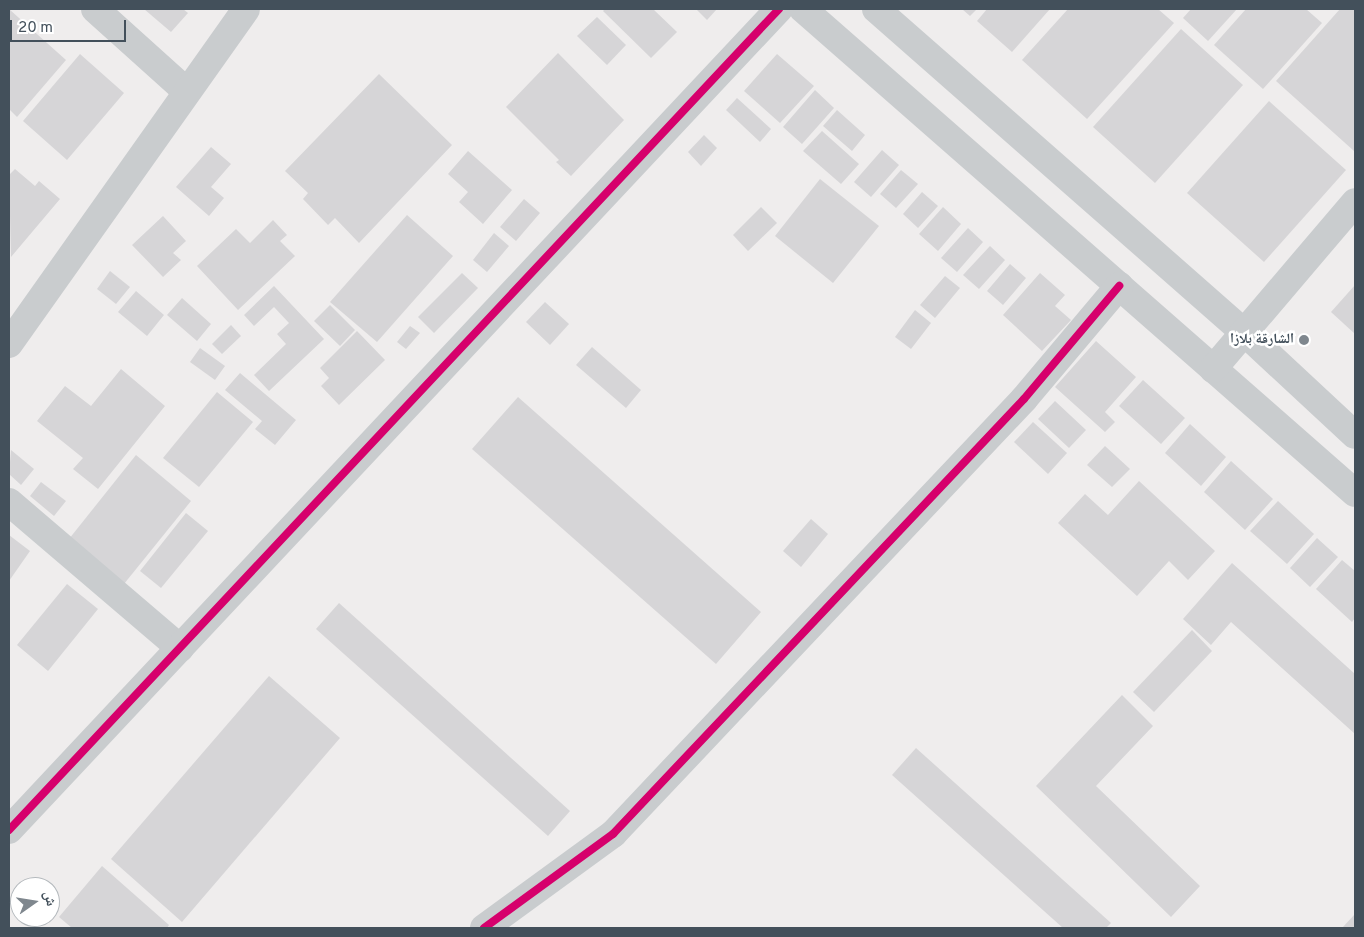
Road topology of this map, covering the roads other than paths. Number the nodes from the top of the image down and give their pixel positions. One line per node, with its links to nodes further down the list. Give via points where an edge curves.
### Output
1 (95, 9): 6 (street)
2 (246, 9): 6 (street)
3 (779, 9): 15 (street)
4 (803, 9): 8 (street)
5 (876, 9): 9 (street)
6 (186, 91): 10 (street)
7 (1355, 202): 9 (street)
8 (1120, 286): 11 (street); 17 (street, via 1024,399 613,834)
9 (1244, 332): 11 (street); 12 (street)
10 (9, 344)
11 (1213, 369): 13 (street)
12 (1355, 435)
13 (1355, 493)
14 (9, 502): 15 (street)
15 (180, 648): 16 (street)
16 (9, 830)
17 (484, 928)

